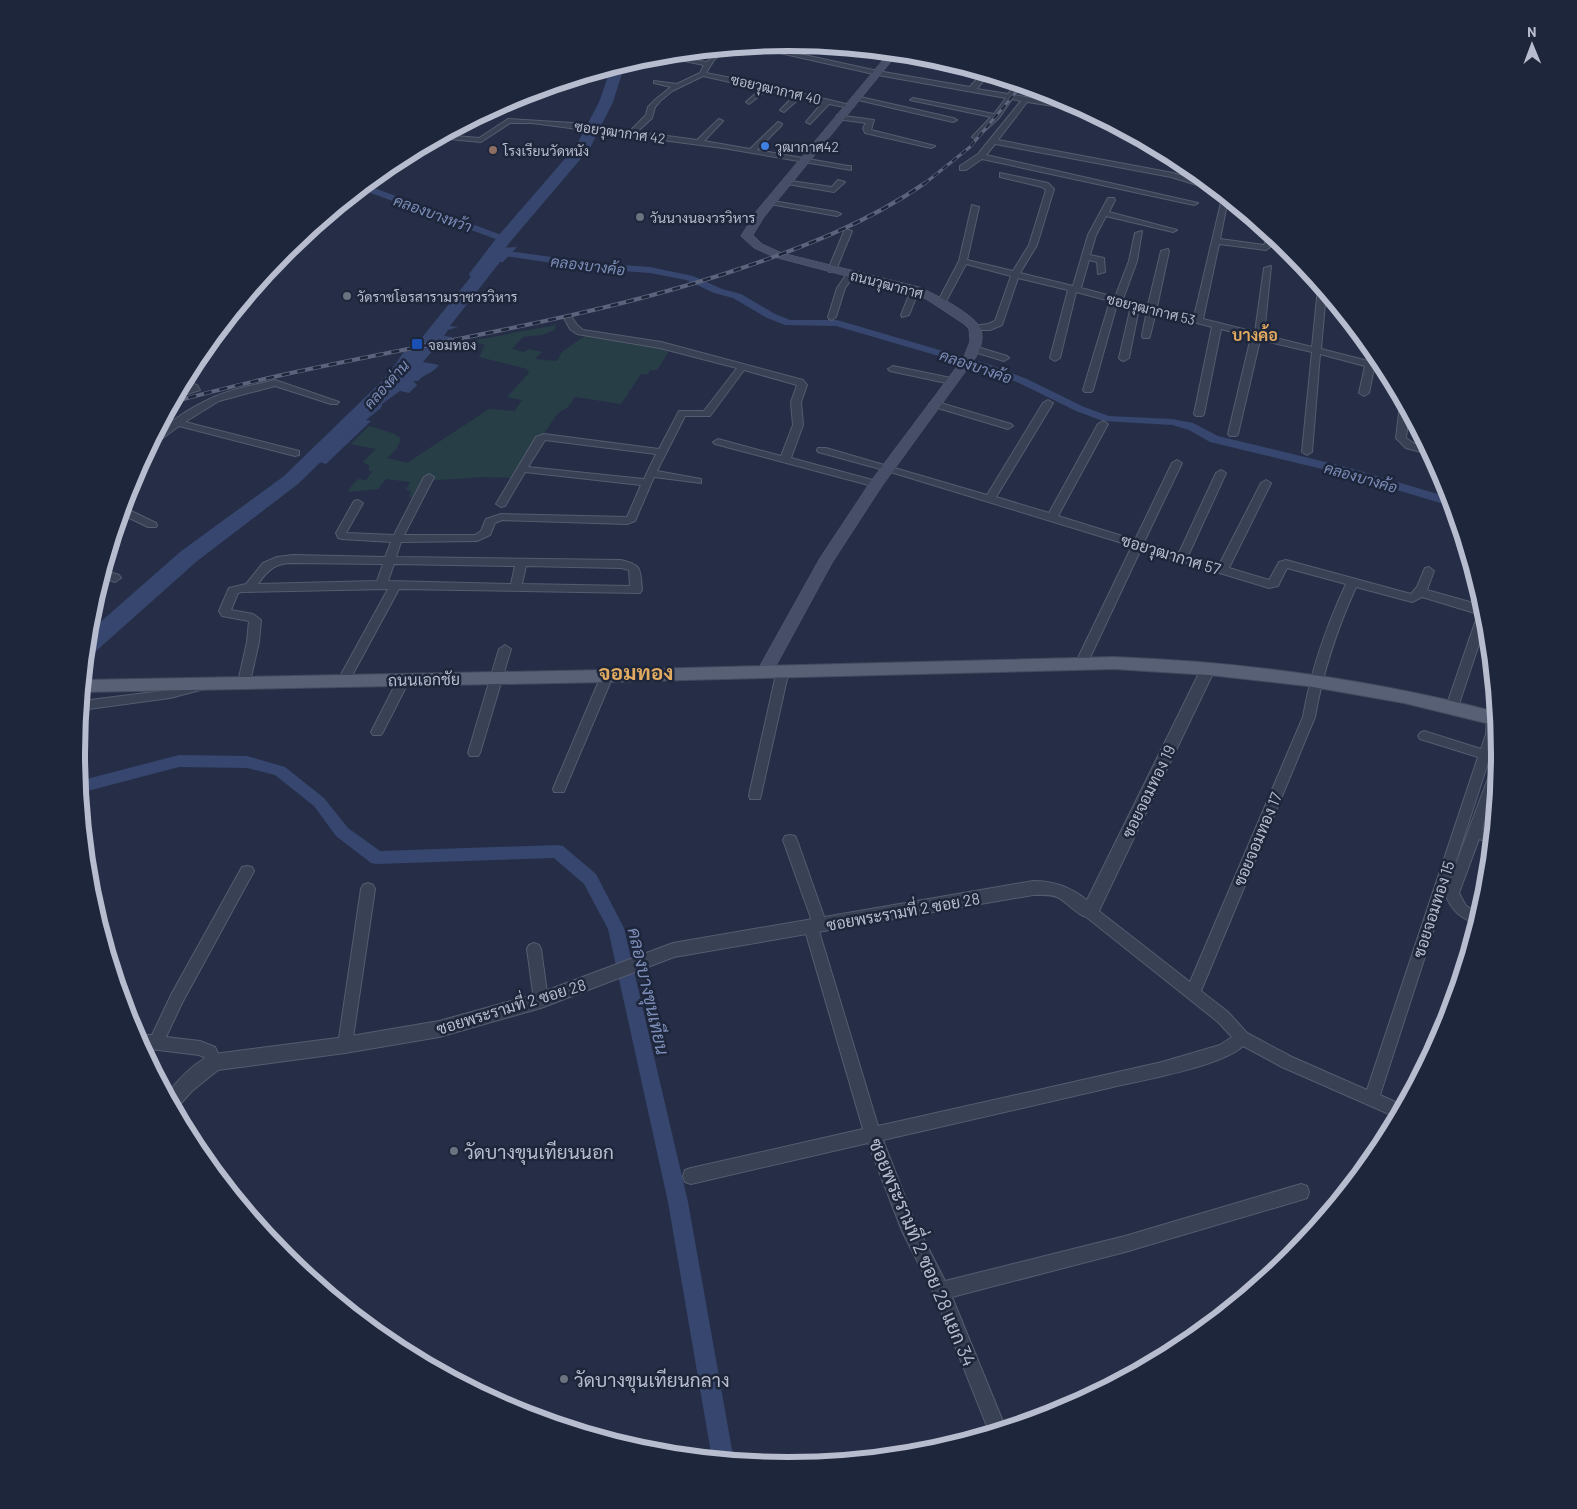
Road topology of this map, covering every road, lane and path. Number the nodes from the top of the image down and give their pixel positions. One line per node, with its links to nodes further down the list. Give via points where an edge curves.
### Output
1 (778, 51): 6 (street)
2 (718, 55): 5 (street)
3 (684, 59): 5 (street)
4 (889, 59): 6 (main road, ถนนวุฒากาศ)
5 (708, 64): 7 (street)
6 (878, 72): 13 (street); 20 (main road, ถนนวุฒากาศ)
7 (702, 74): 10 (street); 11 (street, ซอยวุฒากาศ 40)
8 (981, 78): 13 (street)
9 (656, 82): 10 (street)
10 (676, 86): 29 (street, via 655,103 649,116)
11 (767, 87): 14 (street, ซอยวุฒากาศ 40); 18 (street)
12 (1015, 89): 15 (street)
13 (972, 90): 15 (street)
14 (799, 95): 19 (street, ซอยวุฒากาศ 40); 22 (street)
15 (1010, 96): 16 (street); 23 (street)
16 (1026, 99): 21 (street); 32 (street)
17 (913, 100): 23 (street)
18 (749, 102)
19 (828, 102): 20 (street, ซอยวุฒากาศ 40); 27 (street)
20 (853, 102): 24 (main road, ถนนวุฒากาศ); 25 (street, ซอยวุฒากาศ 40)
21 (1058, 105)
22 (784, 110)
23 (996, 116): 30 (street)
24 (840, 117): 34 (street, via 871,122 868,131); 37 (main road, ถนนวุฒากาศ)
25 (953, 120)
26 (719, 121): 33 (street)
27 (810, 122)
28 (778, 124): 35 (street)
29 (632, 133): 31 (street, ซอยวุฒากาศ 42, via 513,120 503,123 481,140); 33 (street, ซอยวุฒากาศ 42)
30 (976, 137)
31 (451, 138)
32 (992, 141): 36 (street); 41 (street)
33 (698, 143): 35 (street, ซอยวุฒากาศ 42)
34 (931, 146)
35 (752, 152): 37 (street, ซอยวุฒากาศ 42)
36 (980, 156): 38 (street); 41 (street)
37 (805, 161): 40 (main road, ถนนวุฒากาศ); 40 (street, ซอยวุฒากาศ 42, via 849,165 834,190)
38 (962, 168)
39 (1003, 174): 62 (street, via 1050,189 1033,245)
40 (787, 182): 44 (main road, ถนนวุฒากาศ)
41 (1153, 182): 42 (street, via 1173,175); 45 (street)
42 (1198, 183)
43 (1111, 200): 48 (street)
44 (770, 202): 49 (street); 59 (main road, ถนนวุฒากาศ, via 748,231 747,236 752,242 778,255)
45 (1194, 202)
46 (1224, 203): 53 (street)
47 (975, 207): 57 (street)
48 (1104, 213): 50 (street); 56 (street)
49 (837, 214)
50 (1173, 230)
51 (848, 232): 59 (street)
52 (1139, 233): 66 (street, via 1133,262)
53 (1217, 241): 54 (street, via 1266,248); 73 (street)
54 (1270, 243)
55 (1165, 251): 69 (street)
56 (1086, 257): 60 (street, via 1101,260); 64 (street)
57 (963, 261): 62 (street, ซอยวุฒากาศ 53); 67 (street)
58 (1268, 268): 77 (street)
59 (832, 270): 61 (main road, ถนนวุฒากาศ)
60 (1101, 272)
61 (851, 274): 63 (main road, ถนนวุฒากาศ); 71 (street, via 841,288)
62 (1015, 275): 64 (street, ซอยวุฒากาศ 53); 75 (street, via 999,323)
63 (915, 290): 67 (main road, ถนนวุฒากาศ); 70 (street)
64 (1074, 290): 66 (street, ซอยวุฒากาศ 53); 81 (street)
65 (1321, 296): 78 (street)
66 (1116, 301): 68 (street, ซอยวุฒากาศ 53); 89 (street)
67 (941, 303): 75 (main road, ถนนวุฒากาศ)
68 (1135, 306): 69 (street, ซอยวุฒากาศ 53); 82 (street)
69 (1153, 310): 73 (street, ซอยวุฒากาศ 53); 76 (street)
70 (905, 315)
71 (832, 317)
72 (568, 318): 85 (street, via 580,332 661,345)
73 (1198, 321): 74 (street, ซอยวุฒากาศ 53)
74 (1217, 326): 77 (street, ซอยวุฒากาศ 53); 95 (street)
75 (974, 328): 79 (main road, via 976,341)
76 (1146, 336)
77 (1257, 336): 78 (street, ซอยวุฒากาศ 53); 101 (street)
78 (1317, 351): 83 (street, ซอยวุฒากาศ 53); 106 (street)
79 (969, 356): 80 (street); 87 (main road)
80 (1004, 358)
81 (1055, 358)
82 (1124, 358)
83 (1370, 364): 84 (street, ซอยวุฒากาศ 53); 91 (street)
84 (1374, 365)
85 (742, 367): 105 (street, via 707,414 682,413); 108 (street, via 802,385 796,402 798,425)
86 (893, 369): 87 (street)
87 (951, 381): 94 (main road)
88 (190, 386): 90 (street, via 195,390)
89 (1088, 390)
90 (185, 393)
91 (1364, 394)
92 (334, 402): 97 (street, via 275,383 216,399)
93 (1048, 403): 118 (street)
94 (934, 404): 99 (street); 110 (main road)
95 (1199, 414)
96 (1404, 414): 104 (street, via 1402,442)
97 (178, 423): 100 (street); 107 (street)
98 (1103, 424): 122 (street)
99 (1008, 426)
100 (163, 434)
101 (1233, 434)
102 (718, 442): 108 (street)
103 (822, 450): 110 (street, ซอยวุฒากาศ 57)
104 (1422, 450)
105 (662, 452): 111 (street, via 544,438 539,439); 114 (street)
106 (1307, 452)
107 (295, 453)
108 (786, 460): 117 (street)
109 (1177, 463): 125 (street)
110 (888, 468): 117 (main road); 118 (street, ซอยวุฒากาศ 57, via 921,474)
111 (521, 469): 114 (street); 120 (street)
112 (1221, 473): 126 (street)
113 (429, 477): 124 (street)
114 (649, 477): 115 (street); 124 (street, via 631,519 627,521 501,517 490,521 483,536)
115 (697, 481)
116 (1266, 483): 129 (street)
117 (876, 484): 144 (main road, via 826,562)
118 (990, 498): 122 (street, ซอยวุฒากาศ 57)
119 (358, 503): 124 (street, via 341,532 342,536)
120 (501, 504)
121 (128, 513): 123 (street)
122 (1052, 517): 125 (street, ซอยวุฒากาศ 57)
123 (152, 525)
124 (397, 539): 127 (street)
125 (1138, 543): 126 (street, ซอยวุฒากาศ 57); 142 (street)
126 (1182, 557): 129 (street, ซอยวุฒากาศ 57)
127 (388, 561): 128 (street); 134 (street); 136 (street, via 280,559 265,566)
128 (521, 563): 137 (street); 137 (street, via 626,565 634,569 636,590)
129 (1223, 569): 133 (street, ซอยวุฒากาศ 57, via 1269,584 1274,583 1286,564)
130 (1429, 571): 138 (street)
131 (108, 575): 132 (street)
132 (115, 578)
133 (1353, 581): 138 (street, ซอยวุฒากาศ 57, via 1412,598); 151 (street, ซอยจอมทอง 17, via 1332,624)
134 (380, 585): 135 (street); 136 (street)
135 (396, 585): 137 (street); 148 (street)
136 (250, 587): 150 (street, via 233,591 225,610 231,615 250,616 255,620 254,642)
137 (516, 588)
138 (1420, 592): 139 (street)
139 (1476, 608)
140 (1480, 627): 154 (street)
141 (505, 649): 146 (street)
142 (1082, 662): 143 (main road, ถนนเอกชัย); 144 (main road, ถนนเอกชัย)
143 (1208, 669): 151 (main road, ถนนเอกชัย); 170 (street, ซอยจอมทอง 19)
144 (774, 670): 145 (main road, ถนนเอกชัย); 164 (street)
145 (607, 676): 146 (main road, ถนนเอกชัย); 162 (street)
146 (498, 678): 147 (main road, ถนนเอกชัย); 159 (street)
147 (404, 679): 148 (main road, ถนนเอกชัย); 156 (street)
148 (344, 680): 150 (main road, ถนนเอกชัย)
149 (212, 682): 150 (main road, ถนนเอกชัย); 152 (main road, ถนนเอกชัย); 153 (street, via 181,692)
150 (244, 682)
151 (1314, 682): 154 (main road, ถนนเอกชัย); 174 (street, ซอยจอมทอง 17, via 1309,717)
152 (89, 686)
153 (87, 705)
154 (1452, 707): 155 (main road, ถนนเอกชัย)
155 (1490, 718)
156 (377, 732)
157 (1424, 736): 160 (street)
158 (1491, 736): 160 (street, ซอยจอมทอง 15)
159 (474, 753)
160 (1484, 757): 161 (street); 182 (street, ซอยจอมทอง 15)
161 (1492, 761)
162 (560, 789)
163 (1490, 789): 165 (street)
164 (755, 795)
165 (1475, 832): 166 (street); 171 (street, via 1452,893 1458,908)
166 (1487, 836)
167 (790, 840): 172 (street, ซอยพระรามที่ 2 ซอย 28 แยก 34)
168 (247, 870): 178 (street)
169 (368, 889): 179 (street)
170 (1090, 912): 172 (street, ซอยพระรามที่ 2 ซอย 28, via 1065,893 1045,887); 174 (street)
171 (1473, 916)
172 (815, 926): 175 (street, ซอยพระรามที่ 2 ซอย 28, via 673,950); 184 (street, ซอยพระรามที่ 2 ซอย 28 แยก 34)
173 (534, 949): 175 (street)
174 (1192, 994): 176 (street, via 1223,1017)
175 (541, 1000): 179 (street, ซอยพระรามที่ 2 ซอย 28, via 439,1029)
176 (1242, 1038): 182 (street); 184 (street, via 1222,1052 1162,1069)
177 (147, 1041): 178 (street)
178 (156, 1042): 180 (street, via 200,1048 210,1052)
179 (345, 1045): 180 (street, ซอยพระรามที่ 2 ซอย 28)
180 (214, 1062): 181 (street, via 186,1085)
181 (175, 1099)
182 (1370, 1100): 183 (street)
183 (1396, 1110)
184 (873, 1135): 185 (street); 187 (street, ซอยพระรามที่ 2 ซอย 28 แยก 34, via 908,1225)
185 (691, 1176)
186 (1301, 1192): 187 (street, via 1126,1244)
187 (941, 1290): 188 (street, ซอยพระรามที่ 2 ซอย 28 แยก 34)
188 (996, 1426)

